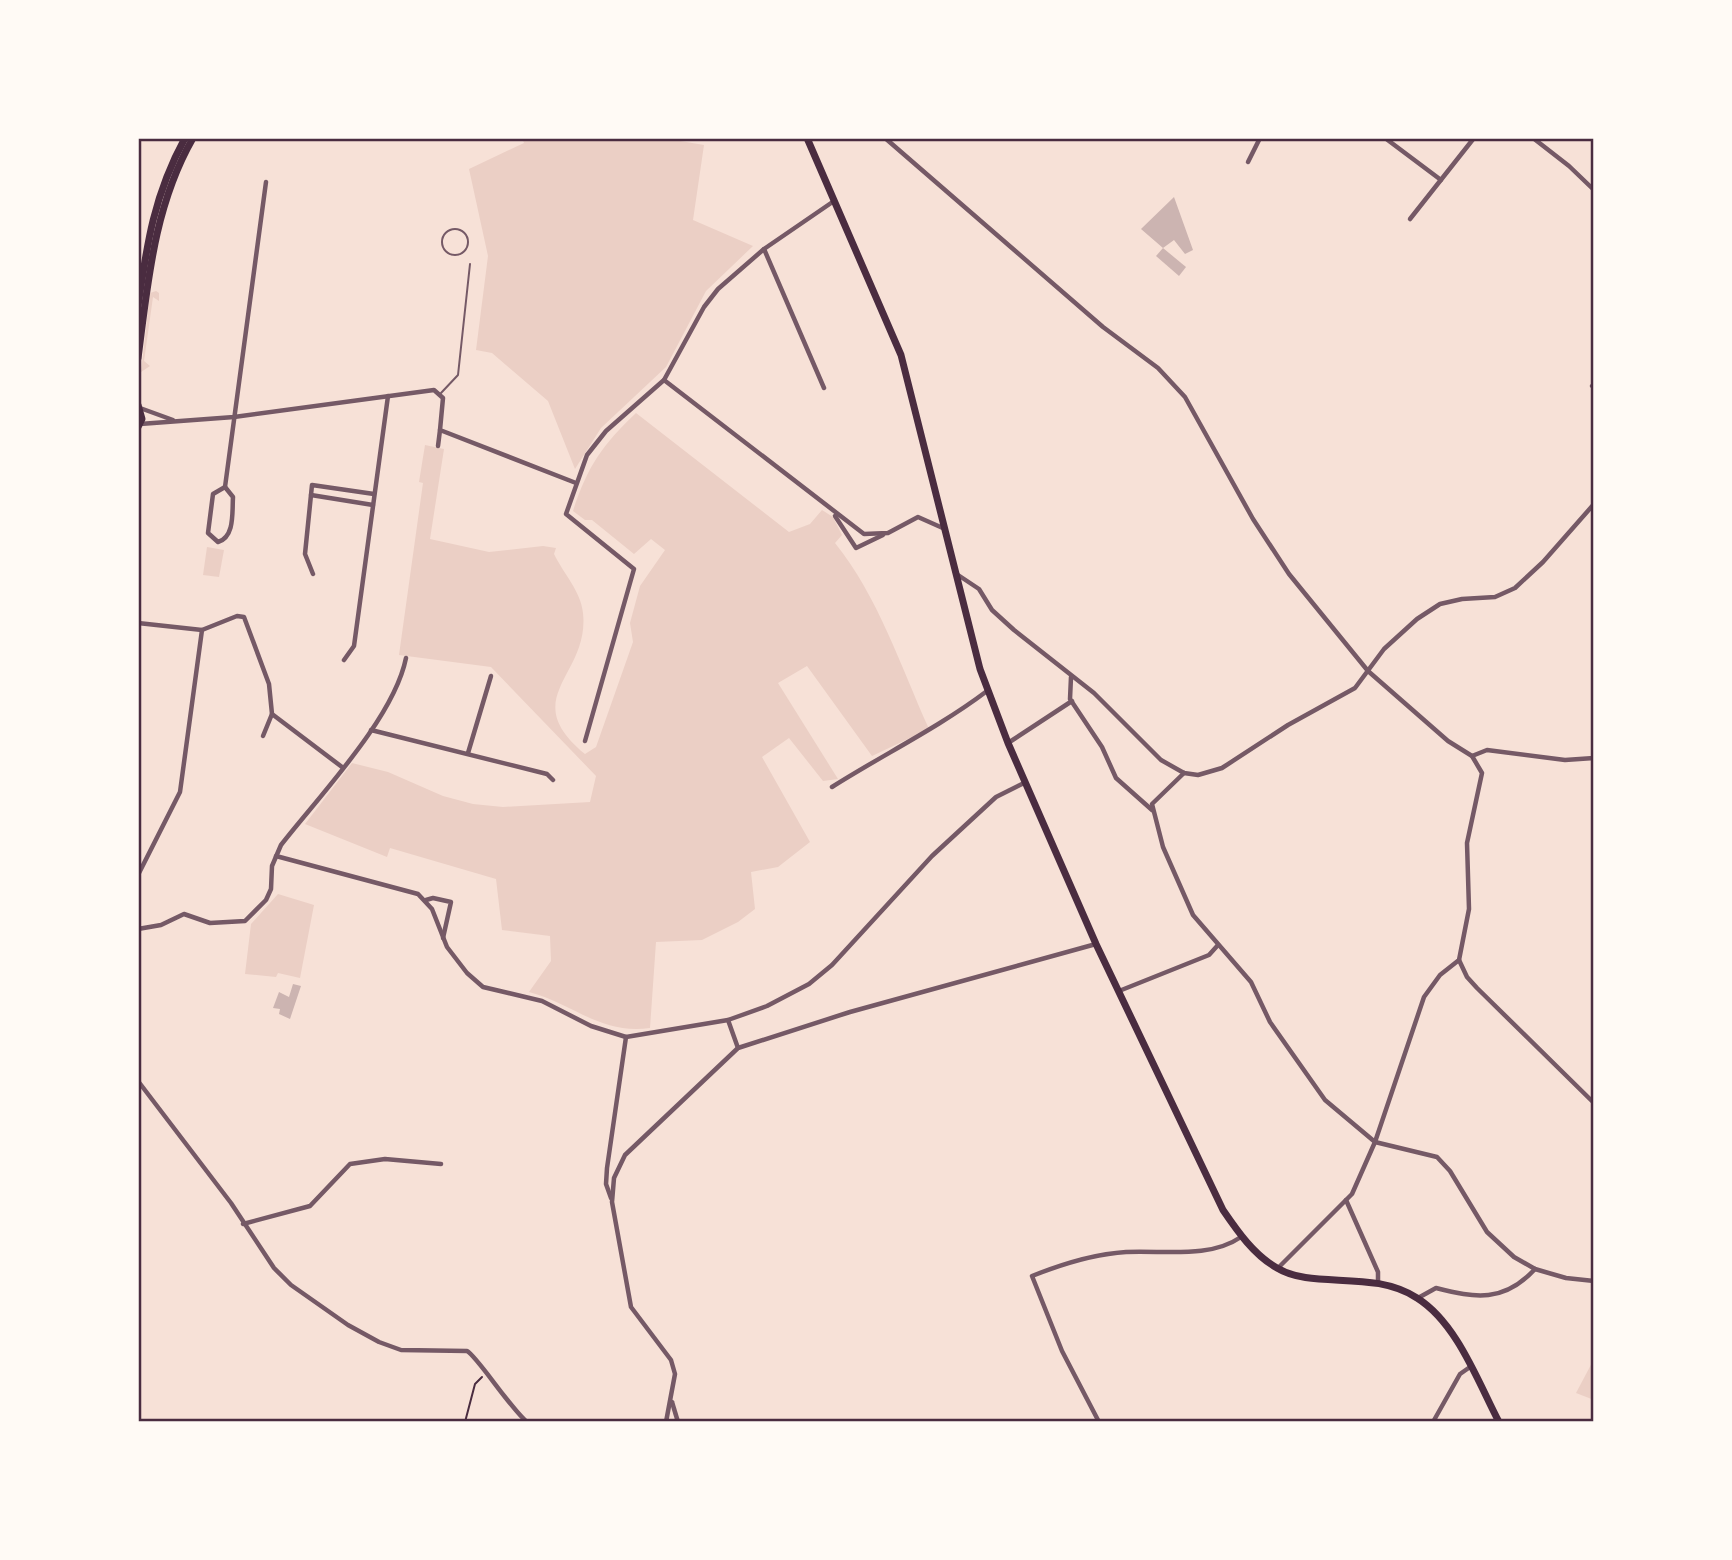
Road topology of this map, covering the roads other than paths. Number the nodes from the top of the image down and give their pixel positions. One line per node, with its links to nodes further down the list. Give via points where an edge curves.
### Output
1 (185, 138): 18 (main road, via 151,218)
2 (194, 138): 19 (main road, via 173,178 161,216)
3 (807, 138): 13 (main road)
4 (886, 138): 45 (street, via 1167,377 1185,397 1289,574)
5 (1260, 138): 9 (street)
6 (1385, 138): 10 (street)
7 (1474, 138): 10 (street)
8 (1533, 138): 12 (street)
9 (1248, 162)
10 (1441, 180): 14 (street)
11 (266, 182): 25 (street)
12 (1594, 190)
13 (834, 201): 16 (street); 37 (main road, via 901,355)
14 (1409, 219)
15 (443, 246): 15 (lane, via 457,255 467,248 468,239 464,232 452,229 443,238)
16 (764, 249): 20 (street, via 732,275 704,307); 21 (street)
17 (470, 264): 22 (lane, via 458,375)
18 (138, 306)
19 (138, 358)
20 (664, 380): 30 (street, via 606,431 587,456); 36 (street)
21 (824, 388)
22 (440, 394): 23 (street, via 434,390); 28 (street)
23 (388, 396): 25 (street); 32 (street)
24 (139, 406): 26 (street); 27 (main road)
25 (234, 417): 26 (street); 31 (street)
26 (177, 421): 27 (street)
27 (139, 426)
28 (440, 430): 29 (street); 30 (street)
29 (438, 446)
30 (576, 483): 53 (street, via 566,514 634,569)
31 (225, 487): 31 (street, via 213,494 209,520 208,533 218,542 230,533 233,497)
32 (374, 494): 33 (street, via 312,485); 35 (street)
33 (311, 495): 35 (street); 39 (street, via 305,554)
34 (1594, 504): 45 (street, via 1515,589 1495,597 1440,604 1384,649)
35 (373, 505): 44 (street, via 354,646)
36 (833, 512): 38 (street, via 864,534); 38 (street, via 856,548)
37 (946, 530): 38 (street, via 918,517); 40 (main road)
38 (888, 533)
39 (313, 574)
40 (957, 574): 47 (street, via 979,589 992,610); 48 (main road)
41 (138, 623): 42 (street)
42 (202, 631): 50 (street, via 237,616 248,621 269,684); 65 (street, via 180,792)
43 (406, 658): 51 (street, via 392,696)
44 (344, 660)
45 (1368, 671): 56 (street, via 1448,741); 59 (street, via 1355,688 1222,768 1198,775)
46 (491, 676): 55 (street)
47 (1071, 677): 49 (street); 59 (street, via 1094,693 1161,760)
48 (988, 691): 54 (main road); 62 (street, via 948,721)
49 (1072, 701): 54 (street); 63 (street, via 1116,778)
50 (272, 714): 52 (street); 58 (street)
51 (371, 730): 55 (street); 58 (street)
52 (263, 736)
53 (585, 741)
54 (1007, 743): 61 (main road)
55 (468, 753): 60 (street, via 547,774)
56 (1472, 756): 57 (street, via 1487,750 1565,760); 71 (street, via 1482,773 1469,826 1469,909)
57 (1594, 758)
58 (342, 767): 64 (street)
59 (1184, 773): 63 (street, via 1161,792)
60 (553, 780)
61 (1024, 783): 69 (main road); 73 (street, via 996,797 932,856 832,965 788,996)
62 (832, 787)
63 (1153, 810): 70 (street, via 1163,847 1193,915)
64 (276, 856): 66 (street, via 418,894); 67 (street, via 266,900 245,921 210,923 184,914)
65 (138, 875)
66 (426, 900): 68 (street); 68 (street, via 451,902)
67 (138, 929)
68 (443, 939): 74 (street, via 483,987 542,1001 591,1026)
69 (1096, 944): 72 (main road); 75 (street)
70 (1218, 946): 72 (street, via 1209,955); 78 (street, via 1251,982 1270,1022 1325,1100)
71 (1459, 960): 77 (street, via 1467,977 1494,1006); 78 (street, via 1424,997)
72 (1119, 991): 83 (main road, via 1223,1210)
73 (728, 1020): 74 (street); 75 (street)
74 (626, 1037): 81 (street, via 606,1184)
75 (738, 1048): 81 (street, via 625,1155 614,1178)
76 (138, 1082): 82 (street)
77 (1594, 1103)
78 (1375, 1142): 80 (street); 85 (street, via 1437,1157 1487,1232)
79 (441, 1164): 82 (street, via 385,1159 350,1164 310,1206)
80 (1346, 1200): 84 (street); 87 (street, via 1378,1272)
81 (612, 1202): 90 (street, via 631,1307 671,1360 675,1374)
82 (243, 1224): 91 (street, via 291,1285 348,1325 401,1350 474,1354 485,1374)
83 (1241, 1237): 84 (main road); 94 (street, via 1226,1248 1124,1252 1064,1263 1032,1276 1062,1351)
84 (1278, 1269): 87 (main road, via 1296,1275)
85 (1535, 1269): 86 (street); 88 (street, via 1502,1293 1474,1298 1436,1288)
86 (1594, 1281)
87 (1378, 1282): 88 (main road)
88 (1418, 1298): 89 (main road, via 1437,1316)
89 (1470, 1367): 95 (street, via 1460,1374); 96 (main road)
90 (672, 1400): 92 (street); 93 (street)
91 (527, 1422)
92 (666, 1422)
93 (678, 1422)
94 (1100, 1422)
95 (1433, 1422)
96 (1499, 1422)

